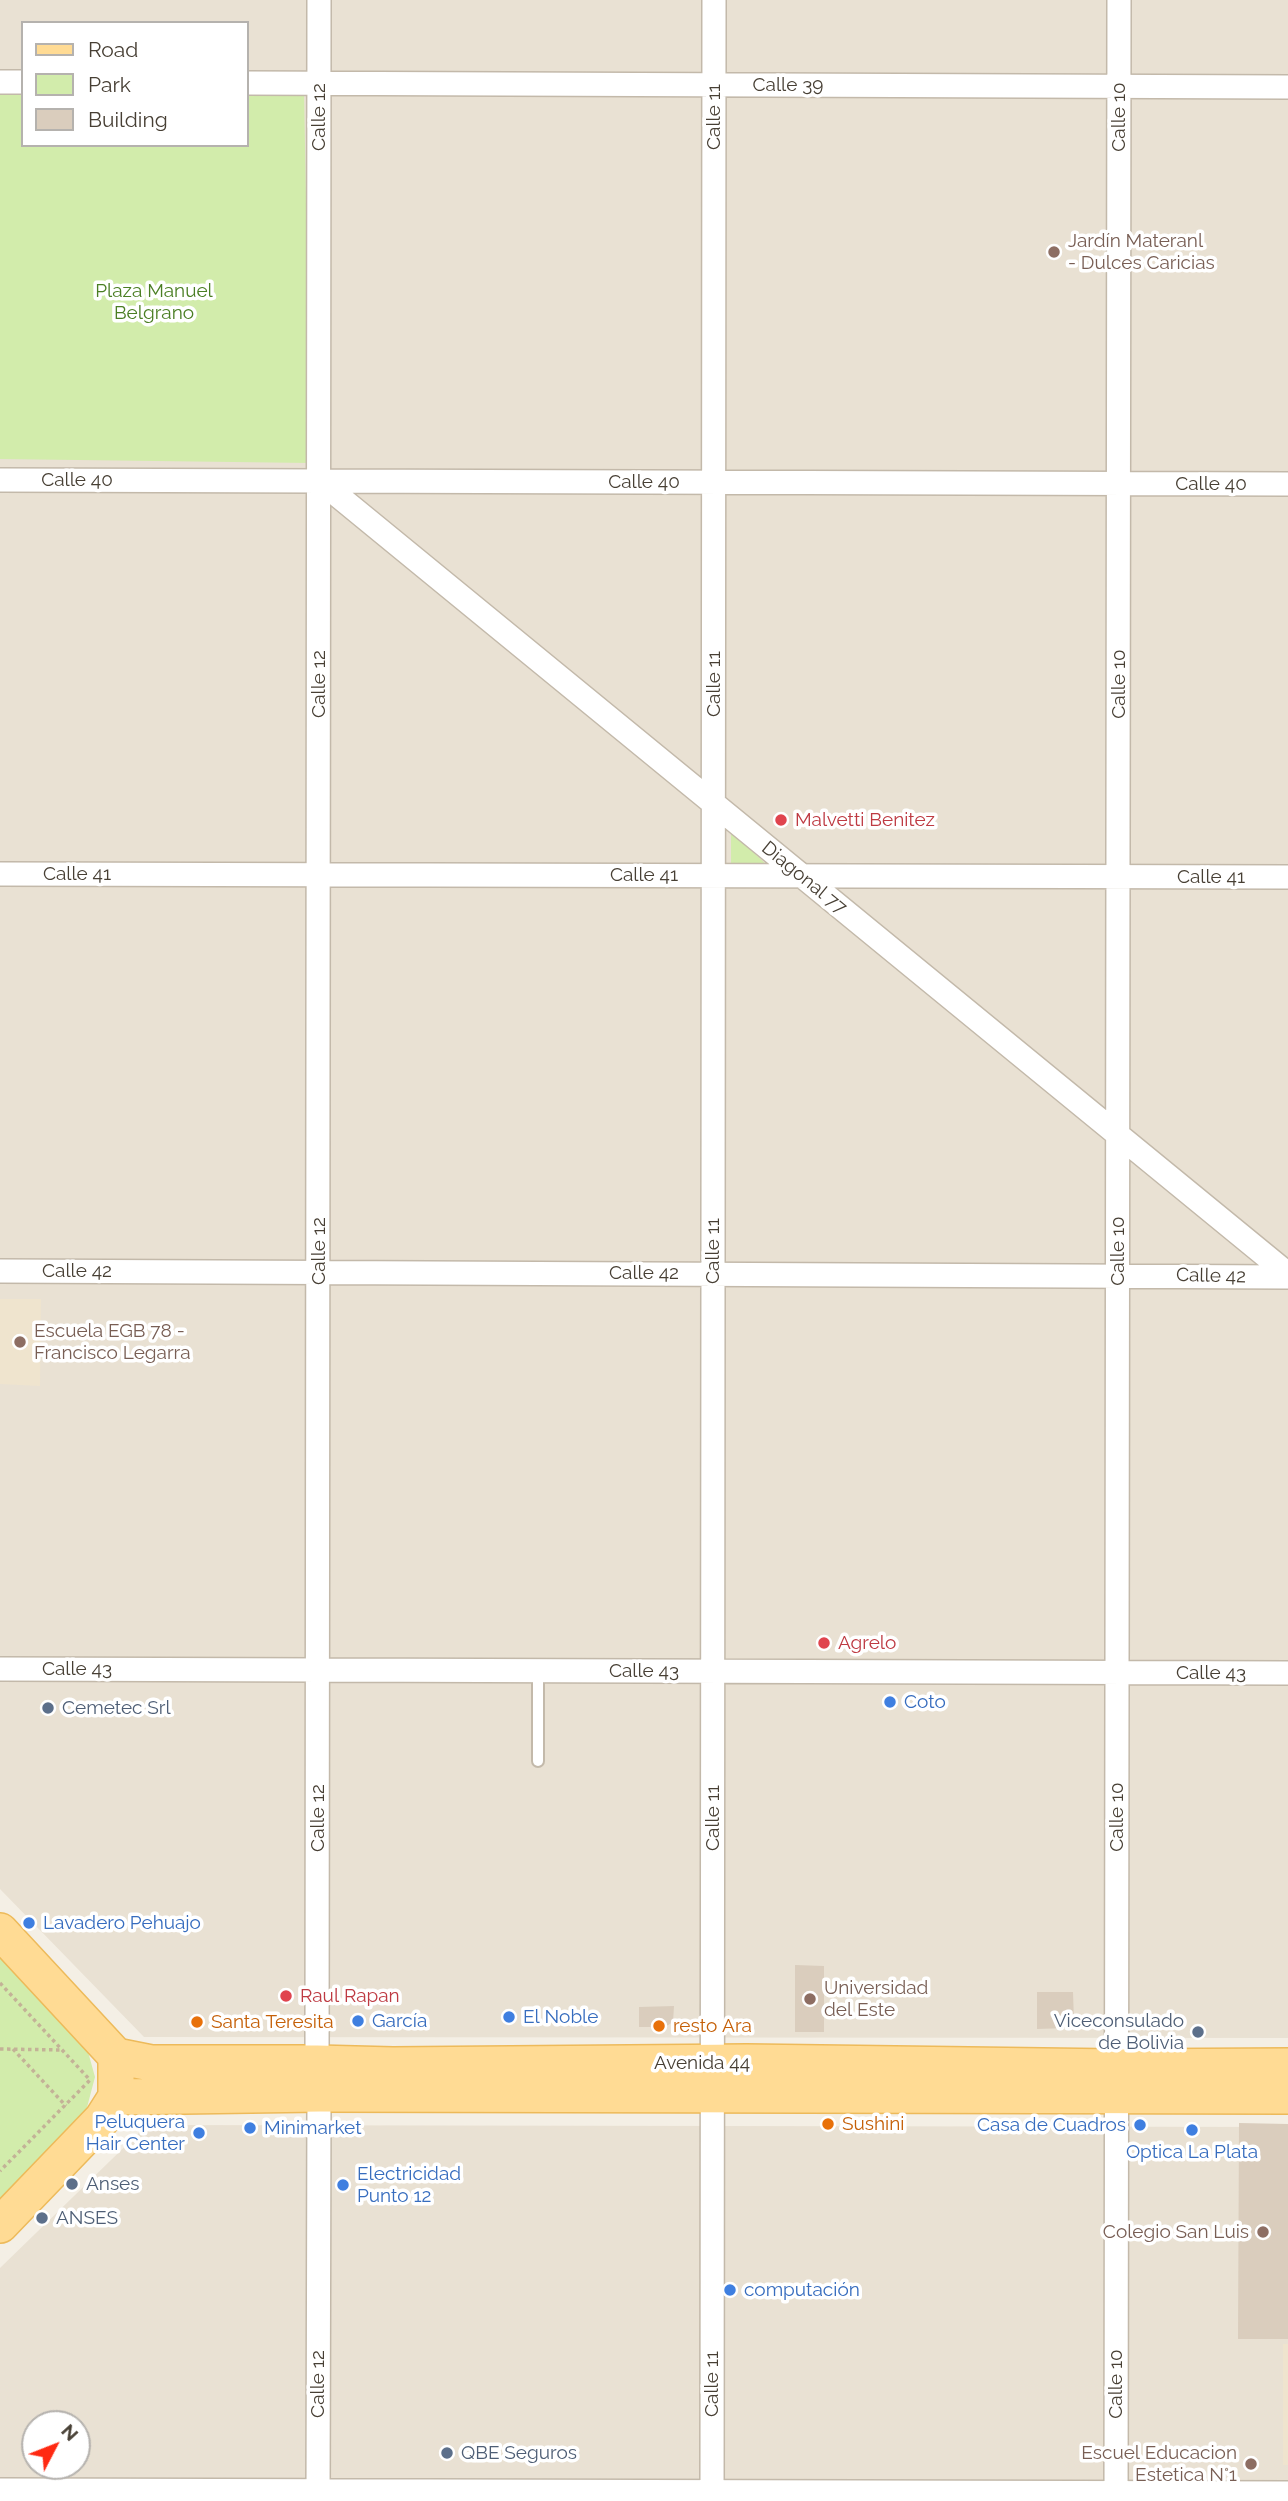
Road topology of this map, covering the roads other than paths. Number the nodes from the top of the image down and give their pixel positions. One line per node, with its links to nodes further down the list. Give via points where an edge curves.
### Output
1 (319, 0): 7 (street, Calle 12)
2 (714, 0): 8 (street, Calle 11)
3 (1119, 0): 9 (street, Calle 10)
4 (0, 82): 5 (street)
5 (21, 82)
6 (248, 83): 7 (street, Calle 39)
7 (319, 83): 8 (street, Calle 39); 12 (street, Calle 12)
8 (714, 85): 9 (street, Calle 39); 13 (street, Calle 11)
9 (1119, 86): 10 (street, Calle 39); 14 (street, Calle 10)
10 (1288, 87)
11 (0, 480): 12 (street, Calle 40)
12 (320, 481): 13 (street, Calle 40); 16 (street, Diagonal 77); 18 (street, Calle 12)
13 (714, 482): 14 (street, Calle 40); 16 (street, Calle 11)
14 (1119, 484): 15 (street, Calle 40); 21 (street, Calle 10)
15 (1288, 484)
16 (713, 804): 19 (street, Calle 11); 20 (street, Diagonal 77)
17 (0, 874): 18 (street, Calle 41)
18 (319, 874): 19 (street, Calle 41); 25 (street, Calle 12)
19 (713, 876): 20 (street, Calle 41); 26 (street, Calle 11)
20 (803, 877): 21 (street, Calle 41); 23 (street, Diagonal 77)
21 (1118, 877): 22 (street, Calle 41); 23 (street, Calle 10)
22 (1288, 877)
23 (1118, 1137): 27 (street, Calle 10); 28 (street, Diagonal 77)
24 (0, 1271): 25 (street, Calle 42)
25 (319, 1272): 26 (street, Calle 42); 30 (street, Calle 12)
26 (713, 1274): 27 (street, Calle 42); 32 (street, Calle 11)
27 (1118, 1275): 28 (street, Calle 42); 33 (street, Calle 10)
28 (1288, 1276)
29 (0, 1669): 30 (street, Calle 43)
30 (319, 1670): 31 (street, Calle 43); 39 (street, Calle 12)
31 (538, 1671): 32 (street, Calle 43); 35 (lane)
32 (713, 1671): 33 (street, Calle 43); 40 (street, Calle 11)
33 (1118, 1672): 34 (street, Calle 43); 41 (street, Calle 10)
34 (1288, 1673)
35 (538, 1761)
36 (0, 1931): 37 (main road)
37 (116, 2056): 39 (main road, Avenida 44); 43 (main road)
38 (1288, 2066): 41 (main road, Avenida 44)
39 (318, 2078): 40 (main road, Avenida 44); 43 (main road, Avenida 44); 47 (street, Calle 12)
40 (713, 2079): 41 (main road, Avenida 44); 48 (street, Calle 11)
41 (1117, 2082): 42 (main road, Avenida 44); 49 (street, Calle 10)
42 (1288, 2096)
43 (116, 2097): 44 (main road, via 102,2119)
44 (0, 2225)
45 (0, 2490): 47 (street)
46 (1288, 2493): 49 (street)
47 (318, 2495): 48 (street)
48 (712, 2496): 49 (street)
49 (1116, 2497)

